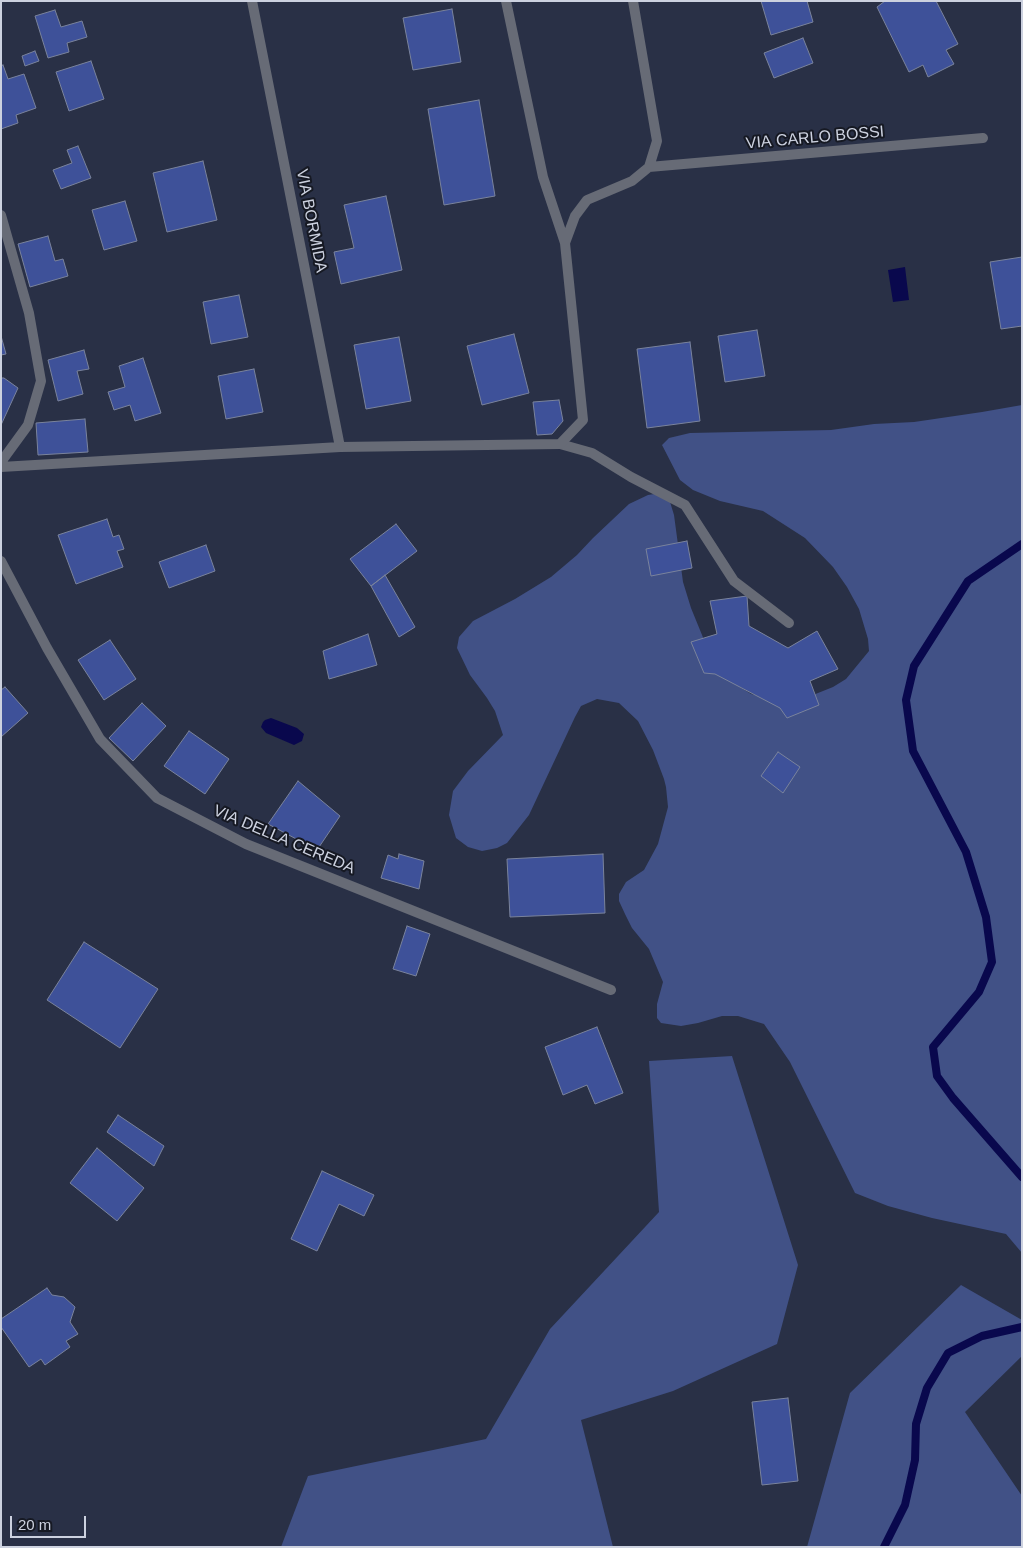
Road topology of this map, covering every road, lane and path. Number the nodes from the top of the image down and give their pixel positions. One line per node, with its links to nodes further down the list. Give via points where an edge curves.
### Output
1 (252, 1): 9 (street, VIA BORMIDA)
2 (506, 1): 7 (street, via 543,176)
3 (633, 1): 5 (street, via 657,141)
4 (983, 138): 5 (street, VIA CARLO BOSSI)
5 (649, 167): 7 (street, via 632,181 587,200 575,216)
6 (1, 214): 10 (street, via 29,313 40,381 28,425)
7 (565, 243): 8 (street, via 583,420)
8 (560, 444): 9 (street); 13 (street, via 592,453 685,505 734,581)
9 (340, 447): 11 (street)
10 (1, 462)
11 (1, 467)
12 (1, 561): 14 (street, VIA DELLA CEREDA, via 100,739 157,798 246,844)
13 (789, 623)
14 (611, 990)

